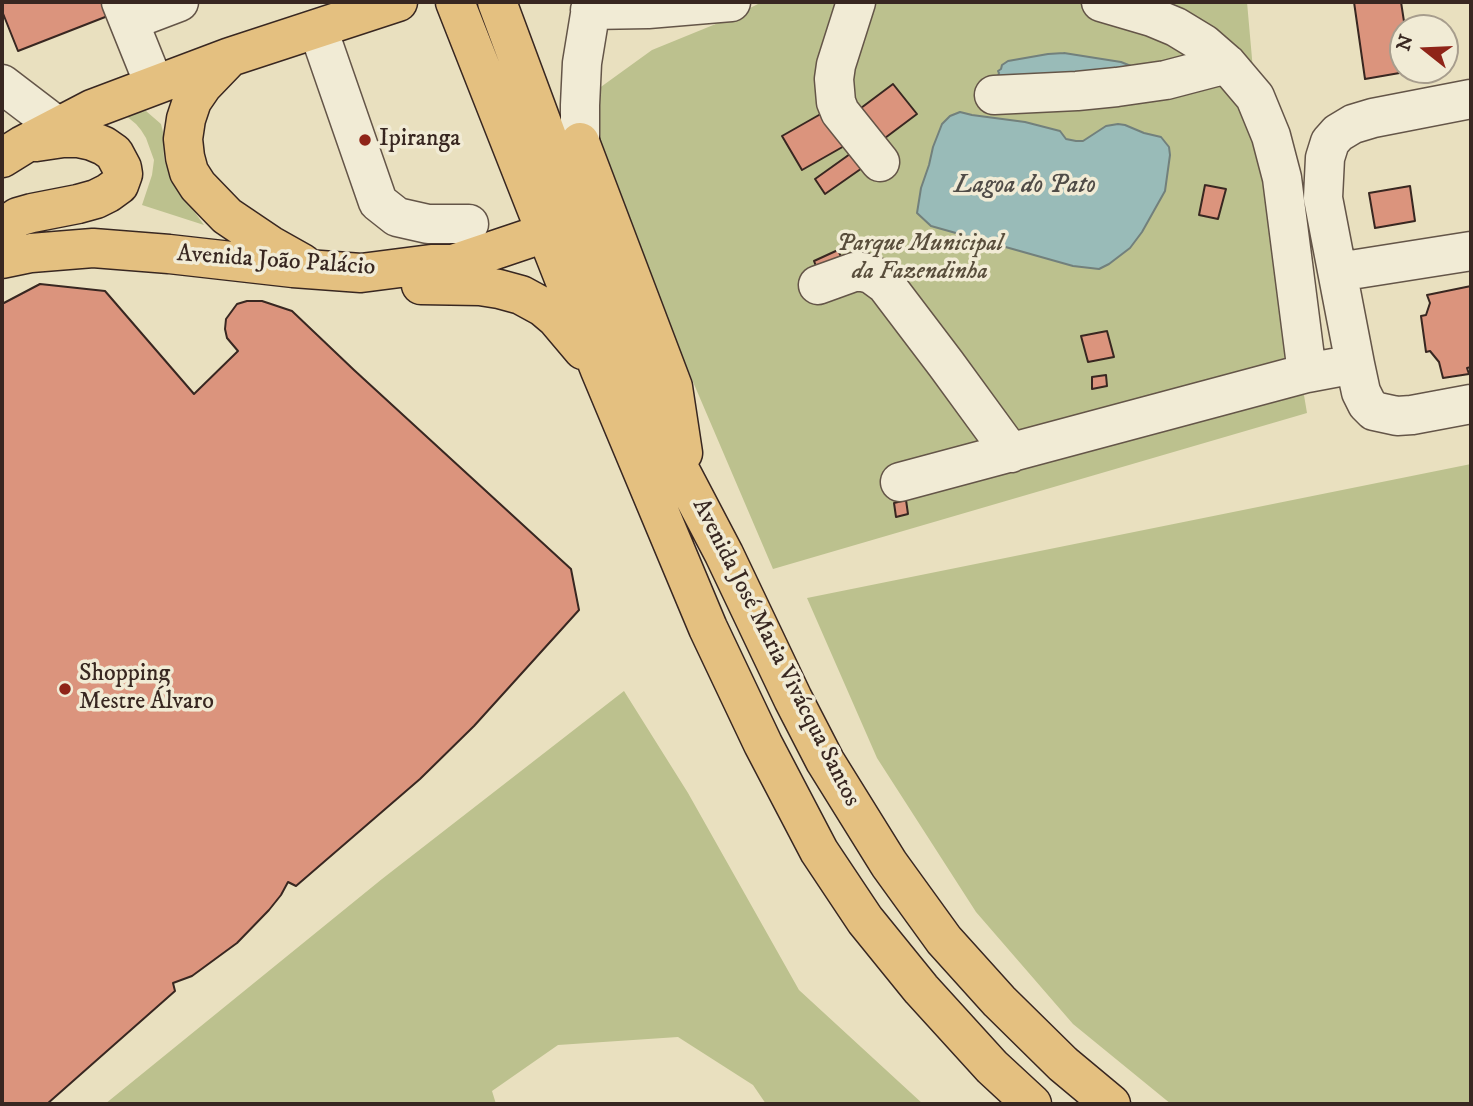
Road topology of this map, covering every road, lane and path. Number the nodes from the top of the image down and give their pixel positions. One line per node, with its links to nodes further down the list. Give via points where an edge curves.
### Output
1 (179, 2): 9 (street)
2 (398, 2): 10 (main road)
3 (455, 2): 20 (main road, Avenida José Maria Vivácqua Santos)
4 (497, 2): 20 (main road, Avenida José Maria Vivácqua Santos)
5 (731, 2): 8 (street, via 648,9)
6 (856, 2): 19 (street, via 836,65 836,102)
7 (1101, 2): 12 (street, via 1176,27)
8 (591, 6): 17 (street, via 582,63)
9 (125, 11): 13 (street)
10 (318, 29): 11 (main road); 21 (street, via 378,202 397,217 428,224)
11 (230, 57): 13 (main road); 25 (main road, via 191,101 183,139 189,173 227,216)
12 (1227, 64): 14 (street, via 1117,87); 31 (street, via 1255,97 1282,178)
13 (154, 84): 16 (main road, via 92,109)
14 (994, 94)
15 (1471, 99): 26 (street, via 1353,124 1330,142 1323,198)
16 (23, 107): 18 (main road)
17 (580, 142): 20 (street, via 580,173); 35 (main road, via 673,387)
18 (12, 151): 22 (main road, via 63,138 92,141 114,153 122,178 115,189 96,199 18,217)
19 (880, 162)
20 (560, 223): 27 (main road, Avenida João Palácio, via 453,264); 30 (main road, Avenida José Maria Vivácqua Santos); 35 (main road, Avenida José Maria Vivácqua Santos, via 638,390)
21 (469, 224)
22 (2, 228)
23 (1471, 251): 26 (street)
24 (2, 258): 25 (main road, Avenida João Palácio, via 93,248)
25 (316, 270): 27 (main road, Avenida João Palácio)
26 (1338, 272): 29 (street)
27 (361, 273): 30 (main road, via 399,283 480,286 521,295 556,318)
28 (818, 285): 33 (street, via 855,272 871,274 886,285)
29 (1354, 363): 31 (street); 32 (street, via 1361,392 1374,411 1397,416)
30 (600, 370): 36 (main road, Avenida José Maria Vivácqua Santos, via 708,628 819,851 865,920 921,989)
31 (1307, 373): 33 (street)
32 (1471, 404)
33 (1011, 453): 34 (street)
34 (900, 482)
35 (688, 483): 37 (main road, Avenida José Maria Vivácqua Santos, via 825,761 889,864 944,940 999,1001 1062,1064)
36 (1032, 1104)
37 (1111, 1104)

